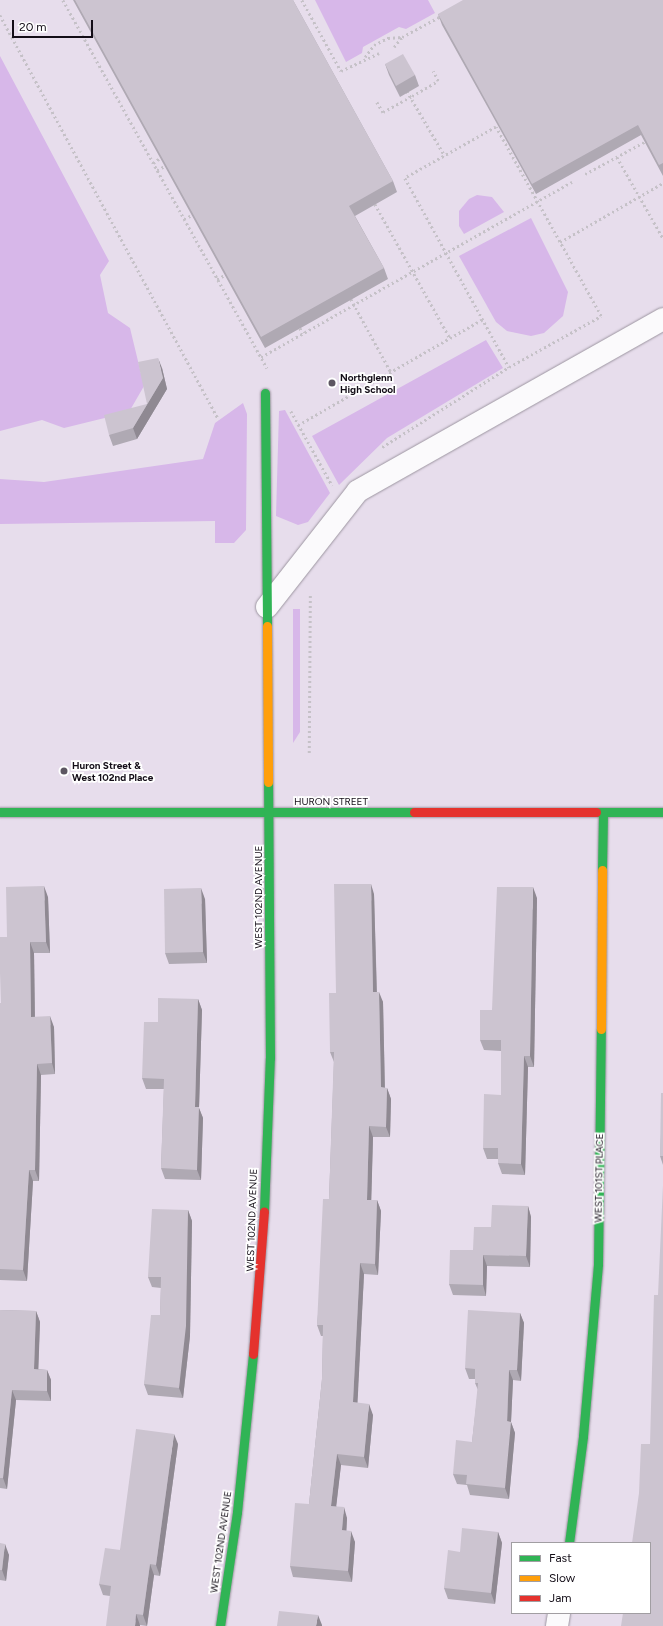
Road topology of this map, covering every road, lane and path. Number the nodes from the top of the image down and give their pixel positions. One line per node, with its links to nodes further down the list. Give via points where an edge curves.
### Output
1 (63, 0): 18 (path)
2 (302, 0): 8 (path, via 341,71)
3 (0, 15): 47 (path)
4 (447, 21): 5 (path, via 443,14)
5 (402, 37): 6 (path); 8 (path, via 388,38 374,45)
6 (394, 47)
7 (379, 53): 8 (path)
8 (365, 58)
9 (433, 71): 12 (path, via 438,81)
10 (404, 87): 12 (path)
11 (411, 90): 12 (path)
12 (412, 96): 13 (path, via 383,112); 15 (path)
13 (377, 102)
14 (648, 140): 16 (path)
15 (445, 156): 25 (path, via 496,127); 31 (path, via 405,178)
16 (617, 157): 21 (path); 24 (path)
17 (160, 158): 18 (path)
18 (153, 163): 20 (path)
19 (165, 166): 20 (path)
20 (157, 170): 28 (path)
21 (585, 174)
22 (572, 182): 25 (path)
23 (663, 184): 24 (path)
24 (640, 197): 29 (path); 30 (path)
25 (539, 203): 30 (path); 31 (path)
26 (375, 204): 32 (path)
27 (192, 215): 28 (path)
28 (184, 219): 34 (path)
29 (663, 238)
30 (560, 242): 37 (path, via 601,316 509,367)
31 (446, 254): 32 (path); 37 (path)
32 (414, 272): 36 (path); 41 (path)
33 (225, 275): 34 (path)
34 (217, 279): 42 (path)
35 (351, 300): 36 (path)
36 (354, 305): 40 (path); 44 (path)
37 (483, 319): 41 (path)
38 (663, 319): 51 (street, via 358,491)
39 (300, 328): 40 (path)
40 (303, 334): 42 (path)
41 (450, 338): 44 (path)
42 (261, 357): 43 (path)
43 (268, 370)
44 (391, 372): 48 (path)
45 (265, 393): 51 (street, WEST 102ND AVENUE)
46 (287, 404): 48 (path)
47 (219, 420)
48 (298, 425): 49 (path)
49 (334, 489)
50 (310, 590): 52 (path)
51 (267, 607): 56 (street, WEST 102ND AVENUE)
52 (309, 753)
53 (0, 812): 56 (street, HURON STREET)
54 (604, 812): 55 (street, HURON STREET); 56 (street, HURON STREET); 57 (street, WEST 101ST PLACE, via 598,1264 583,1436)
55 (663, 812)
56 (270, 813): 59 (street, WEST 102ND AVENUE, via 270,1058 261,1278 237,1512)
57 (569, 1542)
58 (559, 1614): 60 (street)
59 (220, 1626)
60 (557, 1626)

